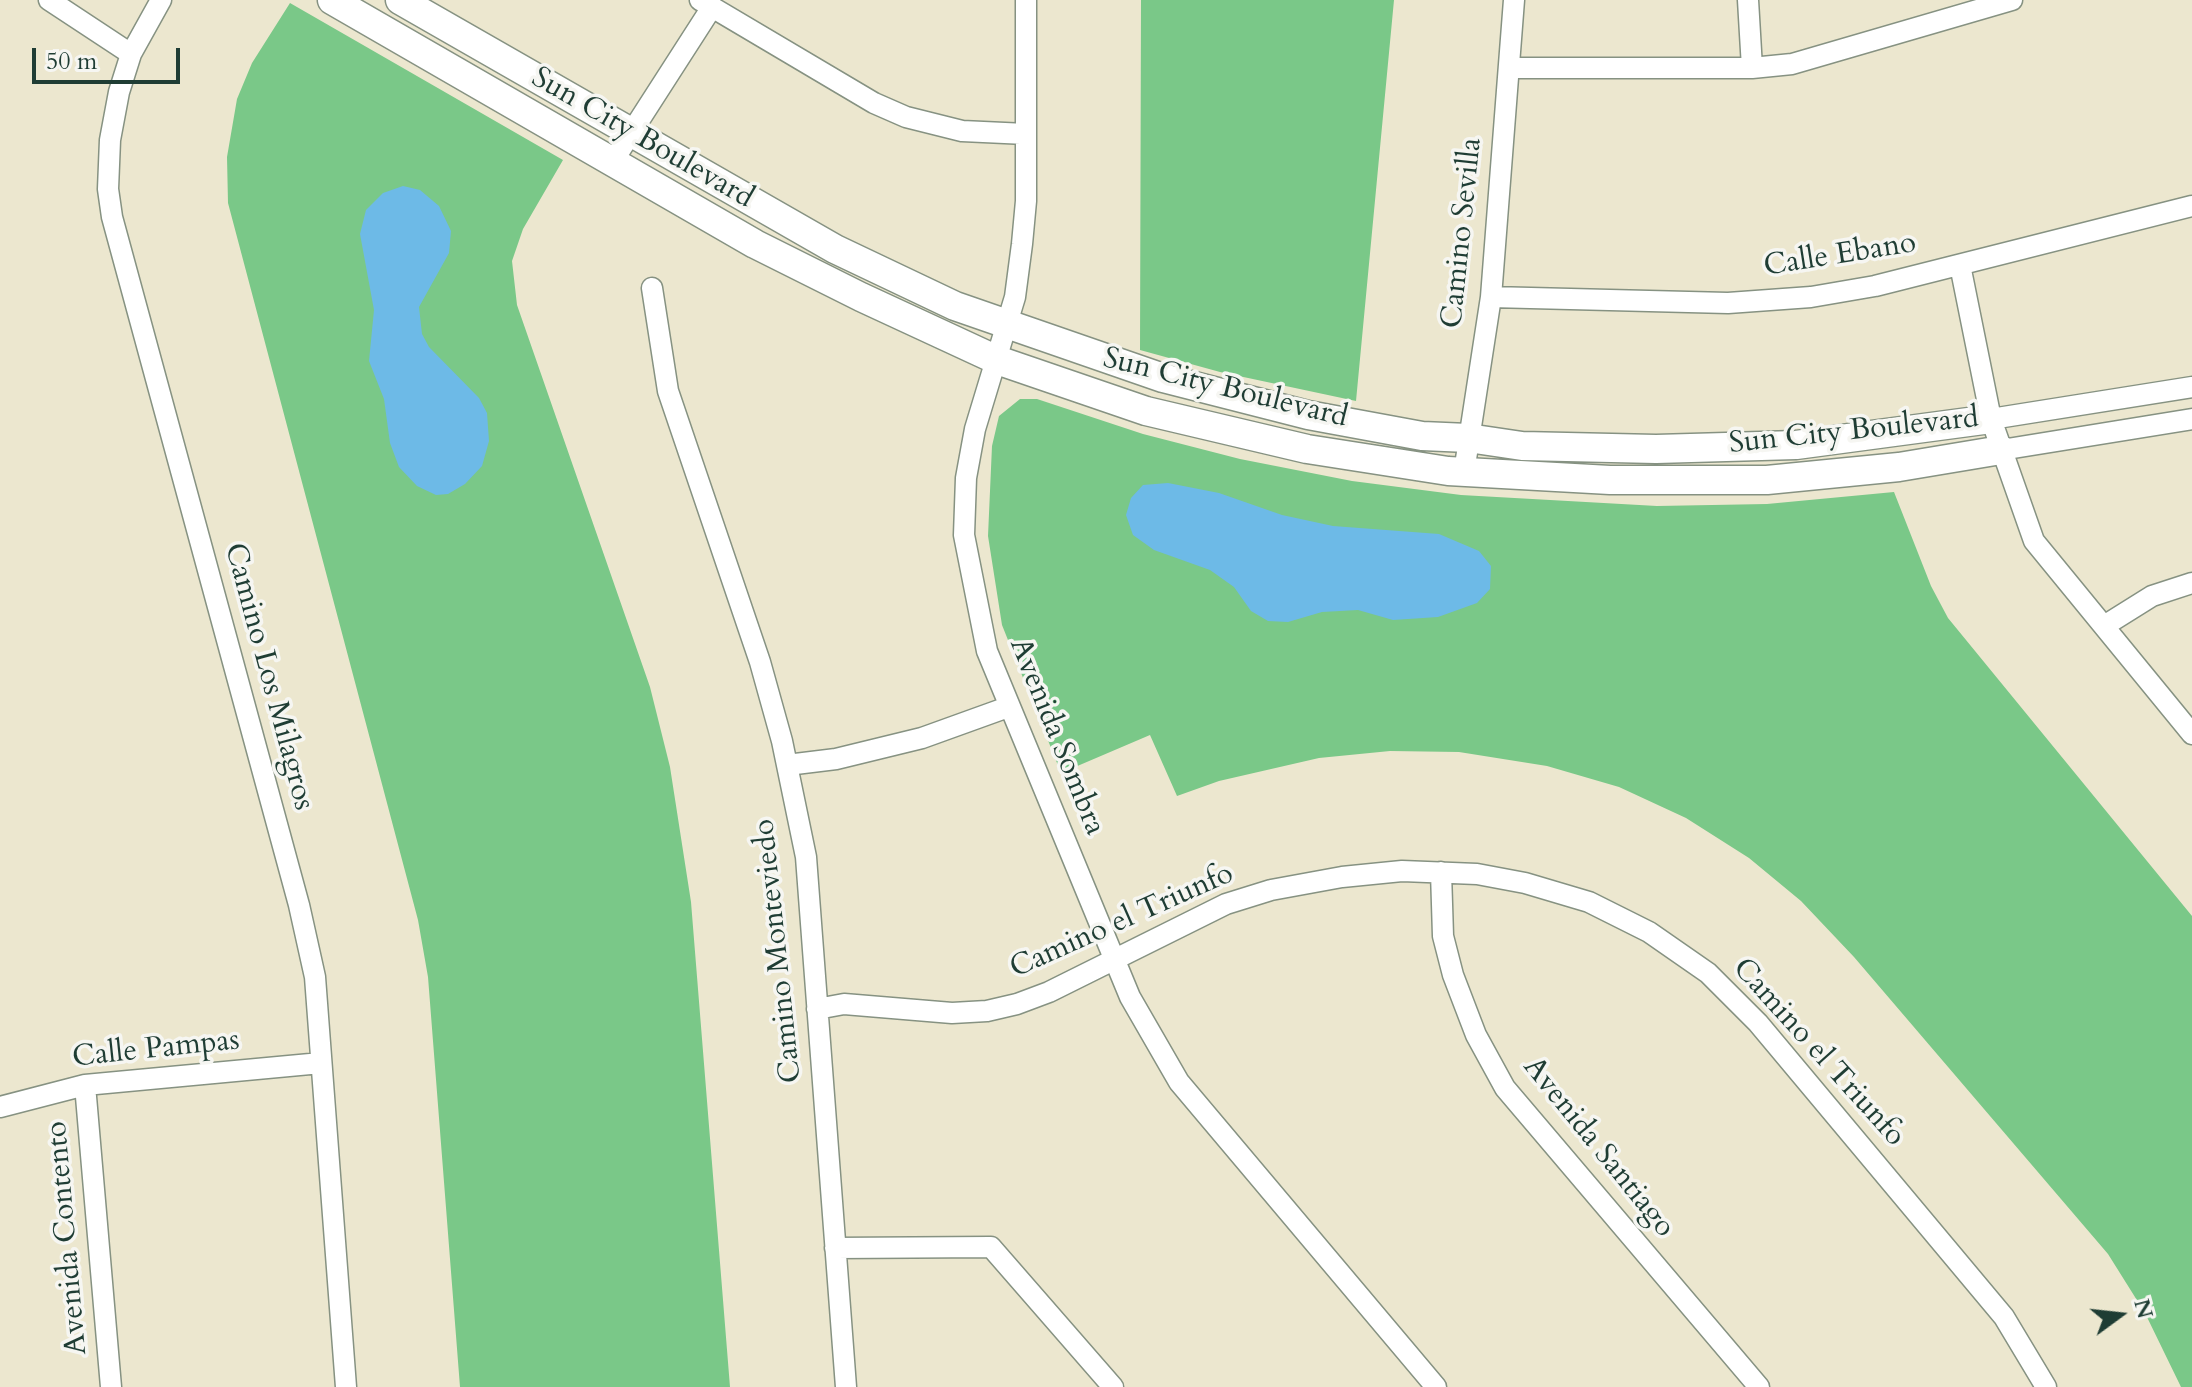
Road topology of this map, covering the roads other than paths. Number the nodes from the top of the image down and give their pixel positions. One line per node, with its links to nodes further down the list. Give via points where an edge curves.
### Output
1 (49, 0): 10 (street)
2 (161, 0): 10 (street, Camino Los Milagros)
3 (332, 0): 15 (street, Sun City Boulevard)
4 (400, 0): 13 (street, Sun City Boulevard)
5 (1026, 0): 14 (street, Avenida Sombra)
6 (1514, 0): 11 (street, Camino Sevilla)
7 (1748, 0): 12 (street)
8 (2012, 0): 12 (street, via 1792,64)
9 (706, 4): 13 (street); 14 (street, via 906,117 962,131)
10 (131, 54): 36 (street, Camino Los Milagros, via 110,140 112,217 299,905 315,977)
11 (1509, 68): 12 (street); 19 (street, Camino Sevilla)
12 (1752, 68)
13 (632, 132): 15 (street); 20 (street, Sun City Boulevard, via 835,249 955,306)
14 (1026, 134): 20 (street, Avenida Sombra, via 1025,215)
15 (613, 161): 21 (street, Sun City Boulevard, via 755,244)
16 (2192, 206): 17 (street, Calle Ebano)
17 (1960, 265): 19 (street, Calle Ebano, via 1811,297 1728,303); 23 (street)
18 (652, 288): 32 (street, Camino Monteviedo, via 668,391 760,662)
19 (1491, 297): 25 (street, Camino Sevilla)
20 (1009, 324): 21 (street, Avenida Sombra); 25 (street, Sun City Boulevard, via 1163,378 1308,415 1422,436)
21 (997, 360): 27 (street, Sun City Boulevard, via 1146,411 1307,449); 30 (street, Avenida Sombra, via 975,429 964,535 987,651)
22 (2192, 387): 23 (street, Sun City Boulevard)
23 (1991, 419): 25 (street, Sun City Boulevard, via 1796,445 1656,449 1522,446); 26 (street)
24 (2192, 419): 26 (street, Sun City Boulevard)
25 (1468, 438): 27 (street, Camino Sevilla)
26 (2001, 450): 27 (street, Sun City Boulevard, via 1767,480 1610,480); 29 (street, via 2034,541)
27 (1464, 472)
28 (2192, 583): 29 (street, via 2152,596)
29 (2104, 626): 31 (street)
30 (1008, 707): 32 (street, via 922,738); 34 (street, Avenida Sombra)
31 (2192, 734)
32 (787, 765): 35 (street, Camino Monteviedo, via 806,857)
33 (1441, 872): 34 (street, Camino el Triunfo, via 1357,875 1271,890 1179,924); 45 (street, Avenida Santiago, via 1443,936 1453,975 1476,1035 1505,1088); 46 (street, Camino el Triunfo, via 1525,883 1589,902 1649,932 1708,973 1758,1023 1974,1280 2004,1317)
34 (1115, 960): 35 (street, Camino el Triunfo, via 1049,992 987,1011 844,1004); 44 (street, Avenida Sombra, via 1179,1082)
35 (817, 1009): 39 (street, Camino Monteviedo)
36 (321, 1063): 37 (street, Calle Pampas); 41 (street, Camino Los Milagros)
37 (85, 1085): 38 (street, Calle Pampas); 40 (street, Avenida Contento)
38 (0, 1107)
39 (835, 1248): 42 (street, Camino Monteviedo); 43 (street, via 991,1247)
40 (111, 1387)
41 (346, 1387)
42 (846, 1387)
43 (1113, 1387)
44 (1436, 1387)
45 (1759, 1387)
46 (2046, 1387)

